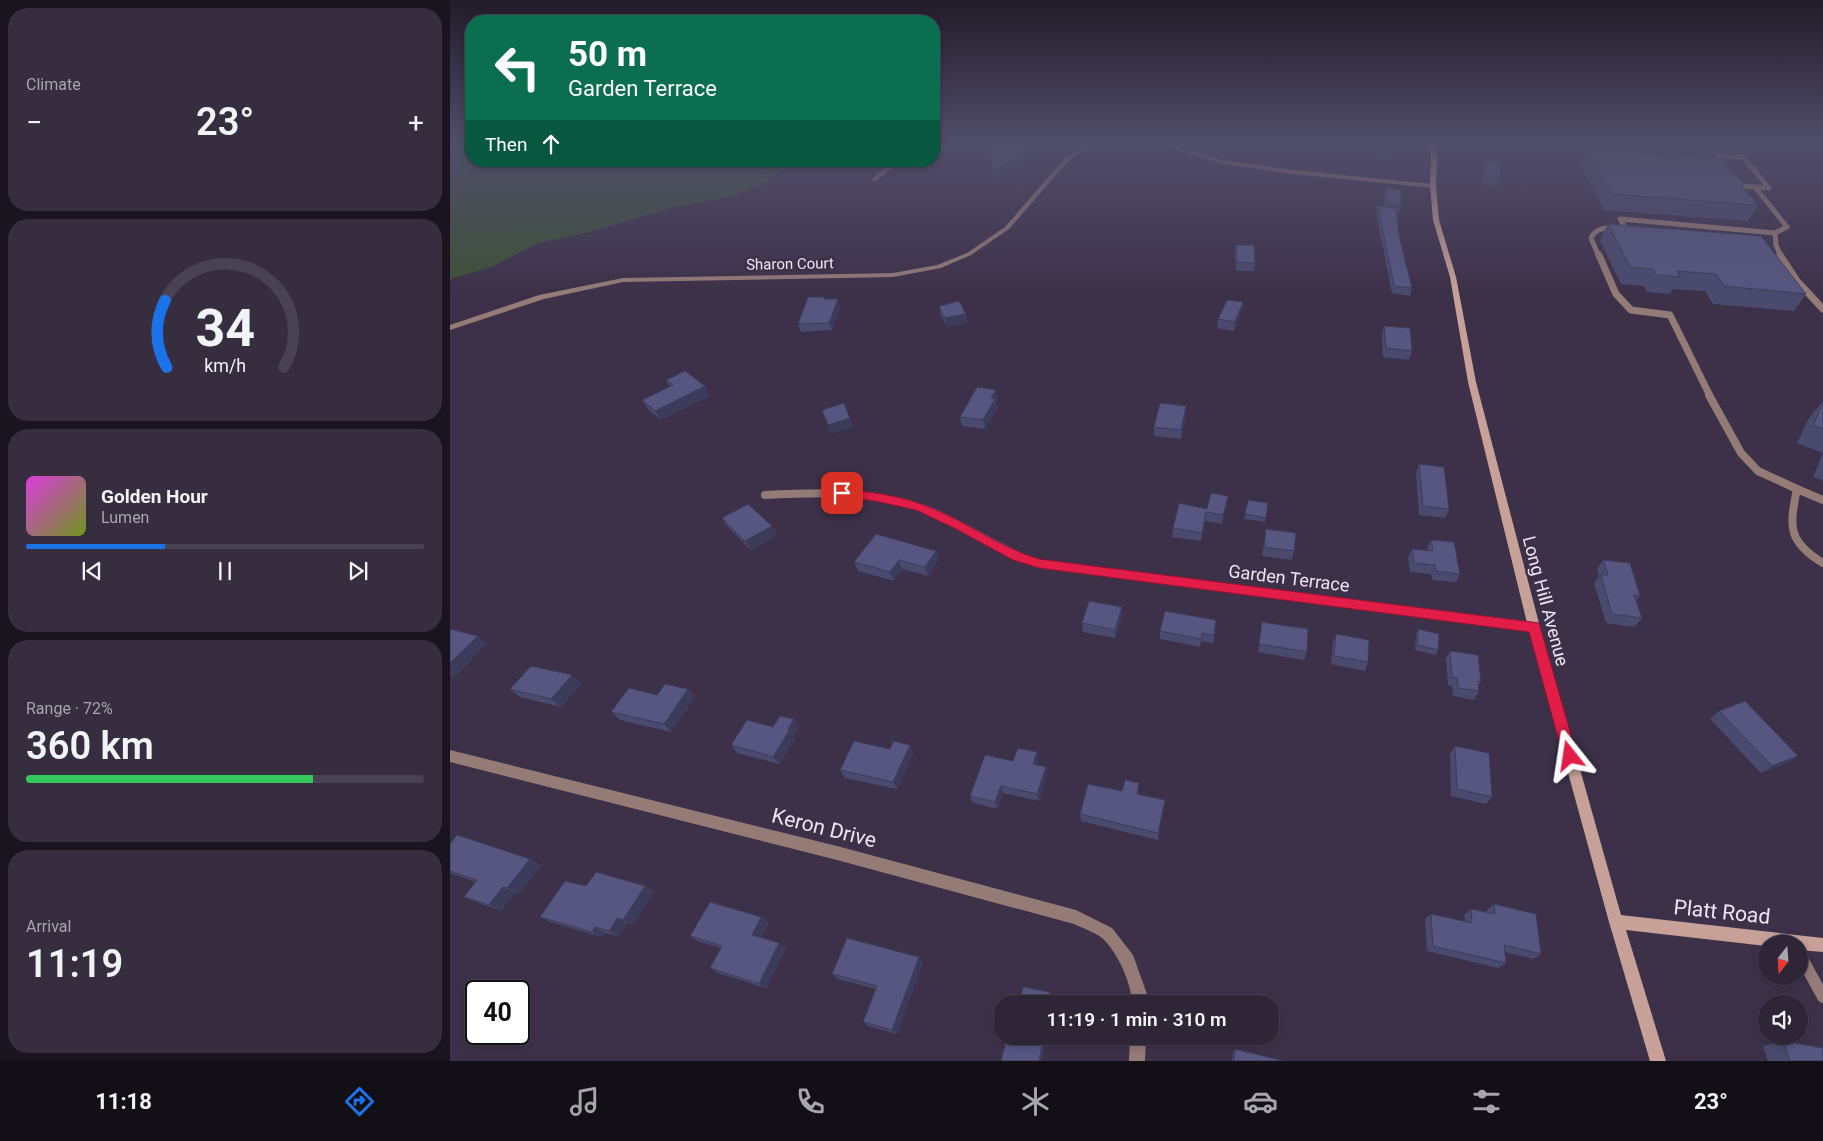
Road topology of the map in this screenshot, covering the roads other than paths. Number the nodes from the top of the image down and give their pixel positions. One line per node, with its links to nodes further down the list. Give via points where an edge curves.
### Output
1 (1037, 194): 6 (street, Sharon Court, via 1007,228 969,254 939,267 893,275 847,277 623,280 542,297)
2 (1434, 194): 12 (street, Long Hill Avenue, via 1436,220 1453,277 1472,382)
3 (1760, 194): 4 (lane, via 1787,228)
4 (1775, 233): 5 (lane, via 1777,249 1782,257); 7 (lane, via 1620,220 1625,228 1600,228 1592,238 1616,294 1631,310 1670,315 1705,388 1746,460 1765,476)
5 (1823, 309)
6 (450, 328)
7 (1796, 489): 9 (lane); 11 (lane, via 1790,521 1796,542 1809,556)
8 (766, 495): 10 (lane, via 832,492 901,502 932,512 1017,557)
9 (1823, 500)
10 (1039, 564): 12 (street, Garden Terrace)
11 (1823, 564)
12 (1534, 627): 14 (street, Long Hill Avenue)
13 (450, 756): 19 (street, Keron Drive, via 1076,917 1107,933 1128,960)
14 (1616, 922): 15 (street, Platt Road); 23 (street, Long Hill Avenue)
15 (1758, 941)
16 (1823, 945): 17 (street, Platt Road)
17 (1808, 946)
18 (1808, 970): 20 (lane)
19 (1139, 995)
20 (1823, 997)
21 (1138, 1045): 22 (street)
22 (1137, 1061)
23 (1658, 1061)

